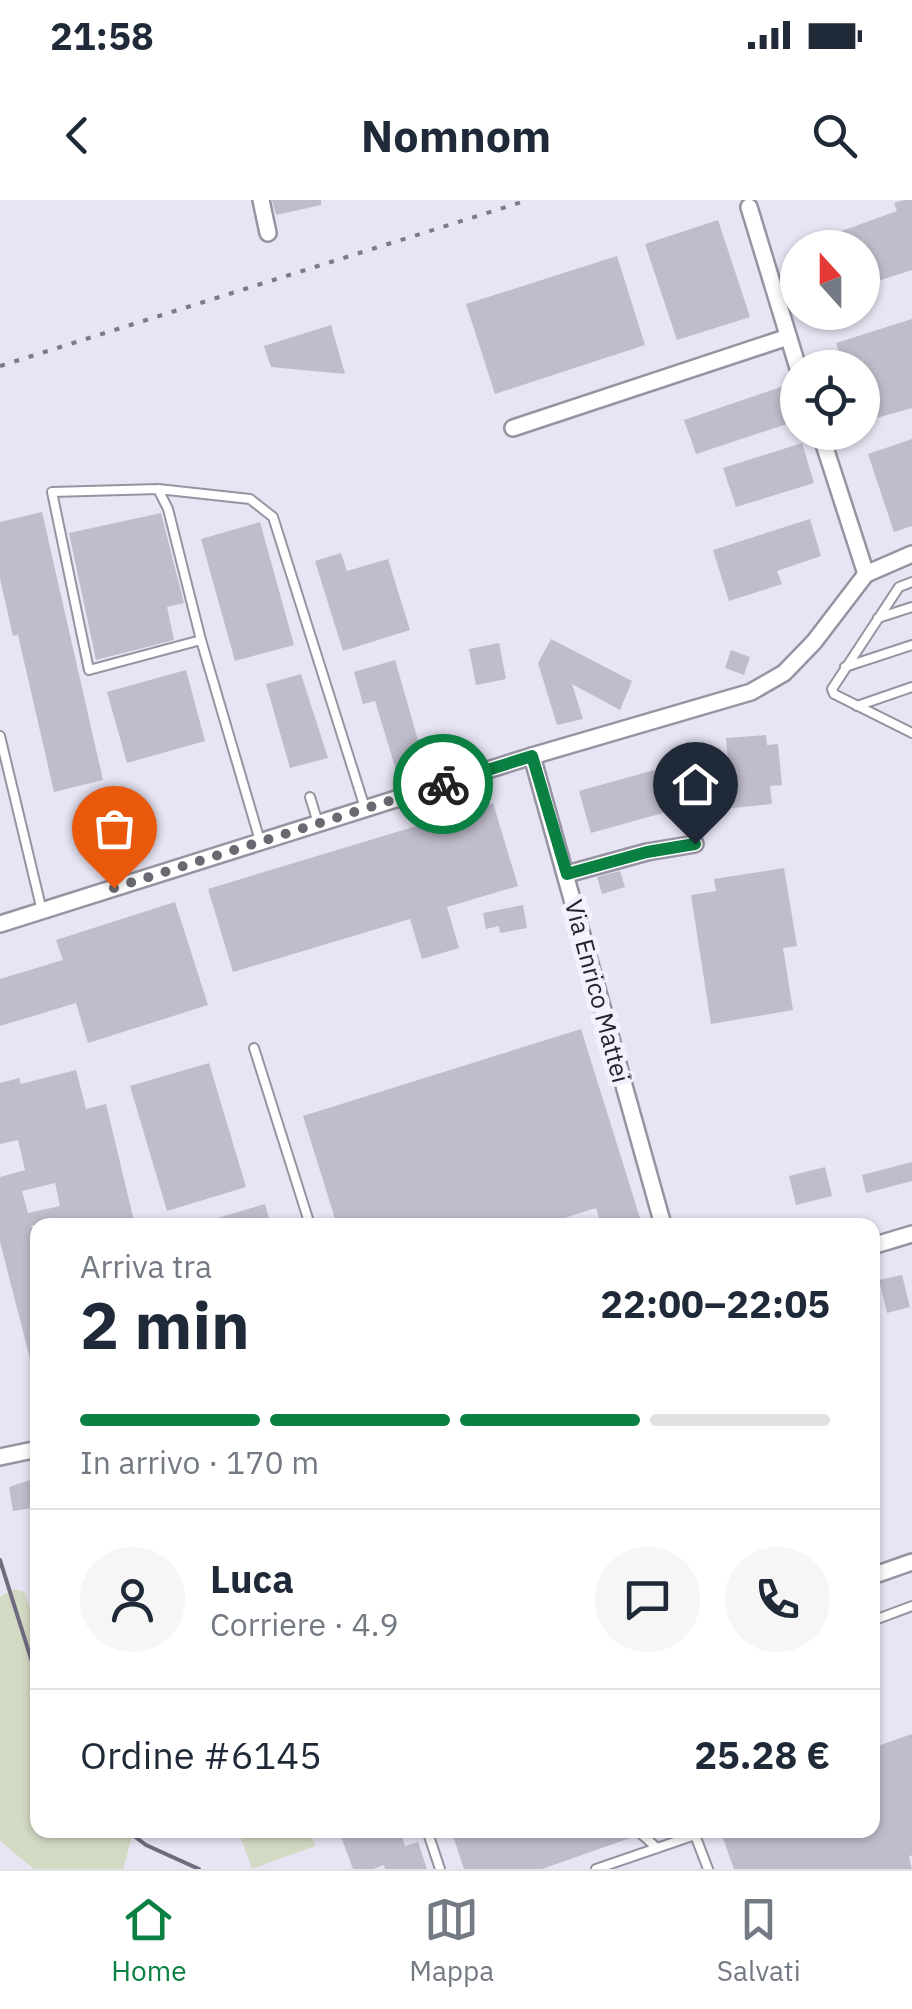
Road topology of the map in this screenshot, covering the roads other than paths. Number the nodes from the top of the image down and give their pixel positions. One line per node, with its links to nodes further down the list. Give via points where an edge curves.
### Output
1 (261, 200): 3 (street)
2 (749, 207): 4 (street)
3 (268, 233)
4 (788, 336): 5 (street); 6 (street)
5 (792, 350)
6 (513, 428)
7 (826, 450): 10 (street)
8 (158, 489): 14 (lane); 14 (lane, via 52,492 89,670); 25 (lane, via 250,499 273,516)
9 (912, 554): 10 (street)
10 (866, 574): 23 (street, via 814,642 769,684)
11 (912, 582): 13 (lane, via 899,587)
12 (912, 607): 13 (lane)
13 (877, 618): 16 (lane)
14 (202, 640): 27 (lane)
15 (912, 645): 16 (lane)
16 (845, 667): 18 (lane, via 832,690)
17 (912, 687): 18 (lane)
18 (857, 706): 20 (lane)
19 (912, 724): 20 (lane)
20 (901, 727): 21 (lane)
21 (912, 733)
22 (0, 736): 30 (lane)
23 (532, 756): 25 (street); 29 (street, Via Enrico Mattei)
24 (310, 797): 26 (lane)
25 (365, 808): 26 (street)
26 (318, 823): 27 (street)
27 (260, 841): 30 (street)
28 (695, 844): 29 (street)
29 (567, 874): 34 (street, Via Enrico Mattei)
30 (42, 911): 31 (street)
31 (0, 924)
32 (254, 1048): 33 (lane)
33 (308, 1218)
34 (661, 1218)
35 (912, 1234): 36 (street)
36 (880, 1244)
37 (30, 1451): 38 (street)
38 (0, 1457)
39 (912, 1562): 40 (street)
40 (880, 1573)
41 (912, 1606): 42 (lane)
42 (880, 1617)
43 (430, 1838): 48 (lane)
44 (646, 1838): 47 (lane)
45 (680, 1838): 47 (lane)
46 (696, 1838): 50 (lane)
47 (656, 1848): 49 (lane)
48 (440, 1869)
49 (596, 1869)
50 (708, 1869)

